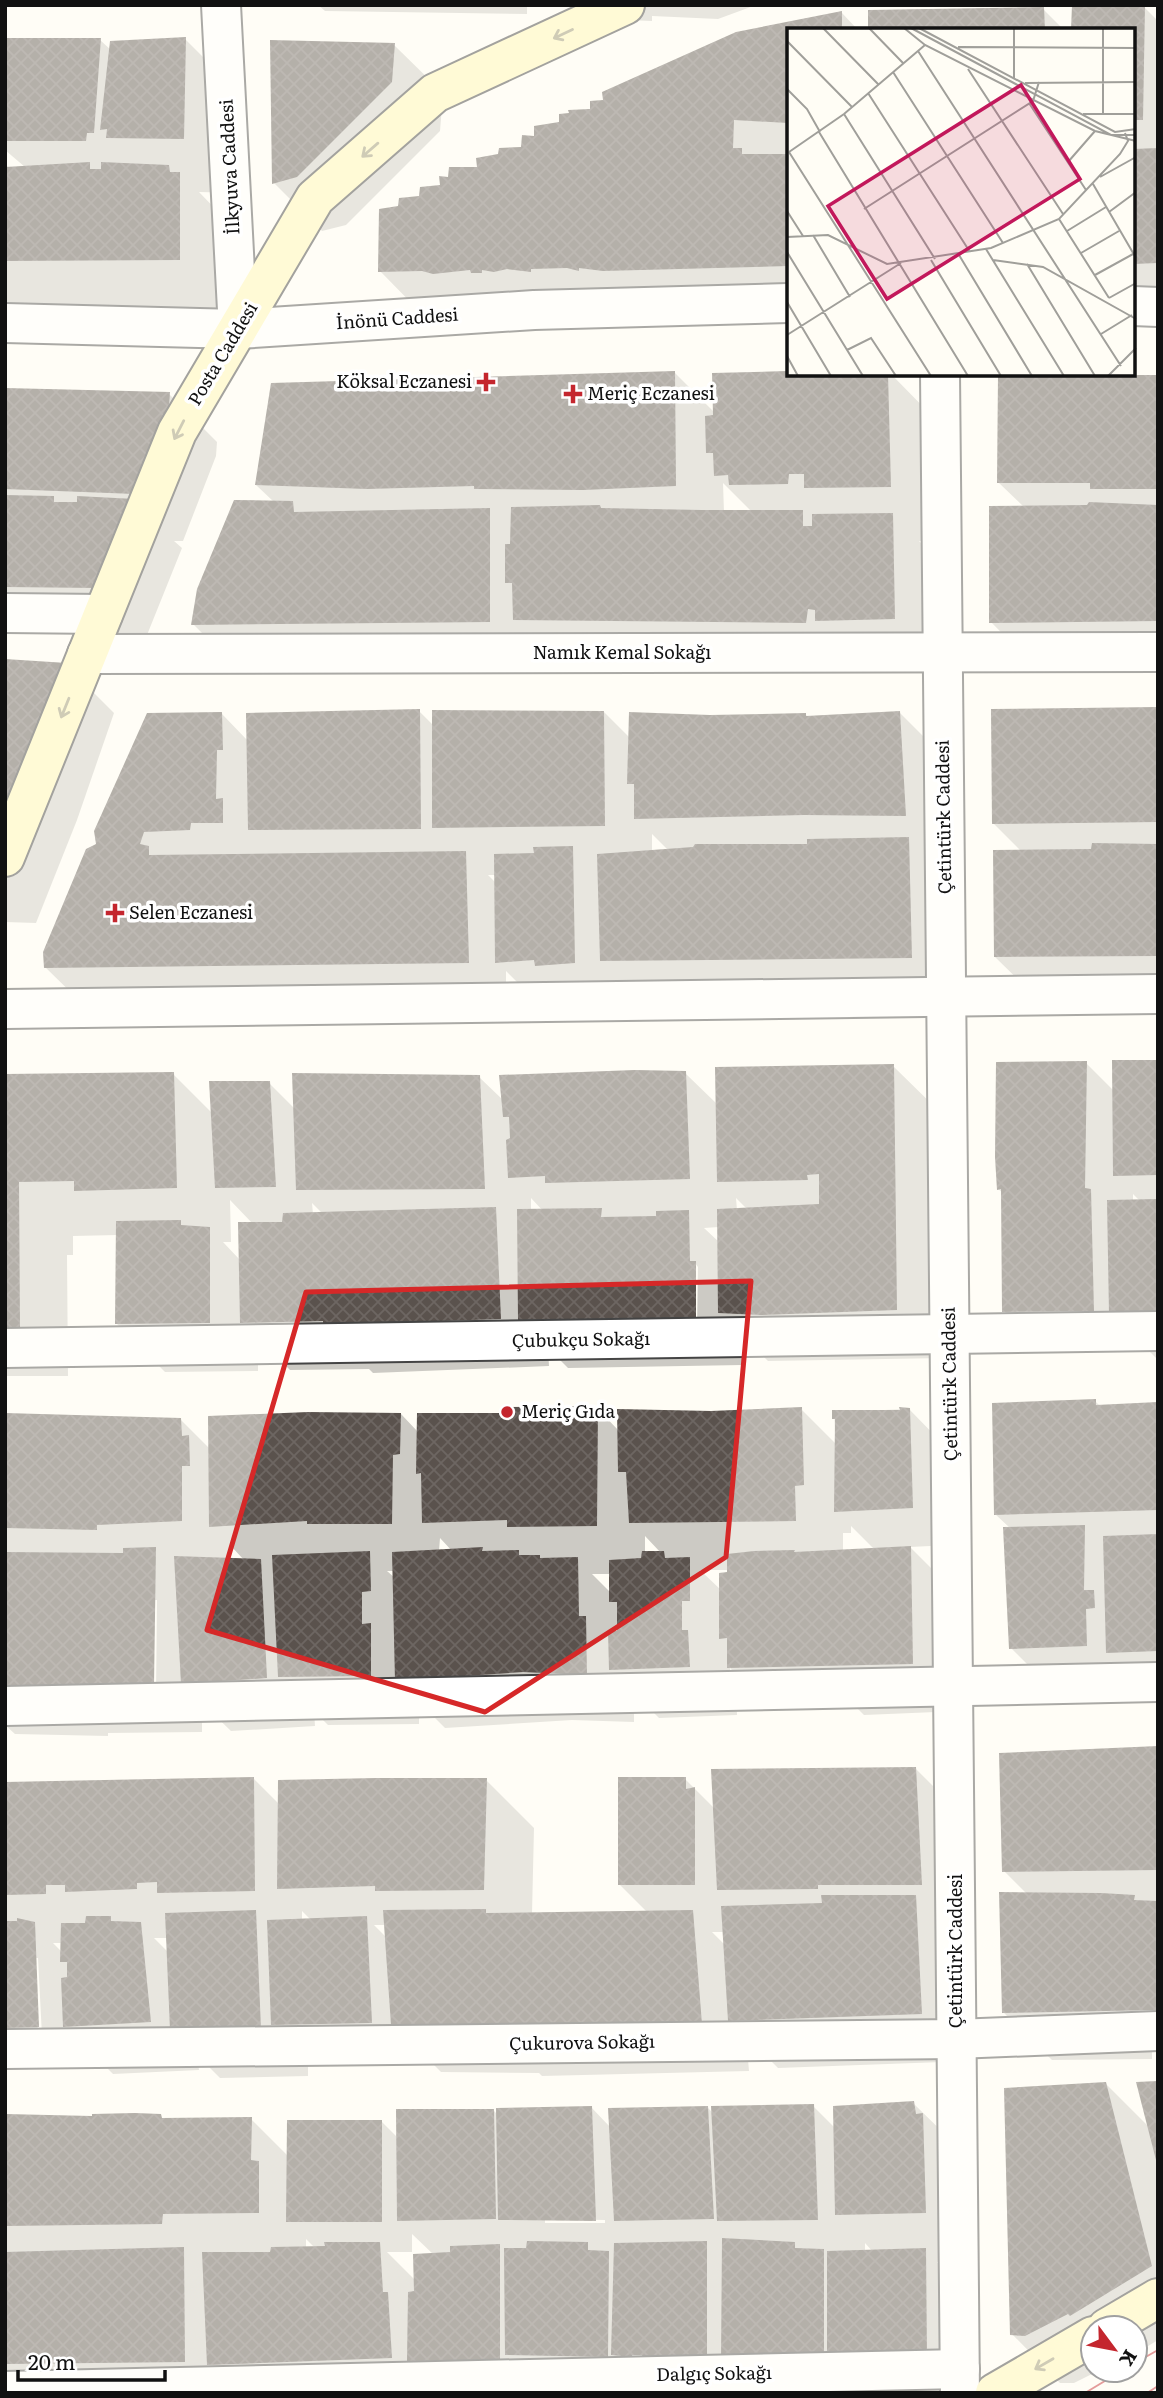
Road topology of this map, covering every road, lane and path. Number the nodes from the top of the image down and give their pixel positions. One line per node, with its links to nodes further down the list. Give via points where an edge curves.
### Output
1 (221, 5): 7 (street, İlkyuva Caddesi)
2 (625, 5): 7 (main road, Posta Caddesi, one-way to 7, via 435,93 315,198)
3 (787, 303): 7 (street, İnönü Caddesi, via 534,310)
4 (1135, 306): 5 (street)
5 (1158, 307)
6 (5, 323): 7 (street, İnönü Caddesi)
7 (238, 329): 10 (main road, Posta Caddesi, one-way to 10, via 177,432)
8 (940, 376): 11 (street, Çetintürk Caddesi)
9 (5, 612): 10 (street)
10 (103, 614): 13 (main road, Posta Caddesi)
11 (943, 652): 12 (street, Namık Kemal Sokağı); 13 (street, Namık Kemal Sokağı); 16 (street, Çetintürk Caddesi)
12 (1158, 652)
13 (87, 654): 14 (main road, Posta Caddesi, one-way to 14)
14 (5, 857)
15 (1158, 994): 16 (street)
16 (946, 997): 17 (street); 19 (street, Çetintürk Caddesi)
17 (5, 1009)
18 (1158, 1331): 19 (street, Çubukçu Sokağı)
19 (950, 1334): 20 (street, Çubukçu Sokağı); 22 (street, Çetintürk Caddesi)
20 (5, 1348)
21 (1158, 1682): 22 (street)
22 (953, 1685): 23 (street); 25 (street, Çetintürk Caddesi)
23 (5, 1706)
24 (1158, 2031): 25 (street, Çukurova Sokağı)
25 (956, 2039): 26 (street, Çukurova Sokağı); 30 (street, Çetintürk Caddesi)
26 (5, 2049)
27 (1158, 2298): 28 (main road)
28 (1131, 2314)
29 (1079, 2344): 33 (main road, one-way to 33)
30 (960, 2381): 31 (street, Dalgıç Sokağı)
31 (214, 2389): 32 (street, Dalgıç Sokağı)
32 (5, 2391)
33 (995, 2393)

